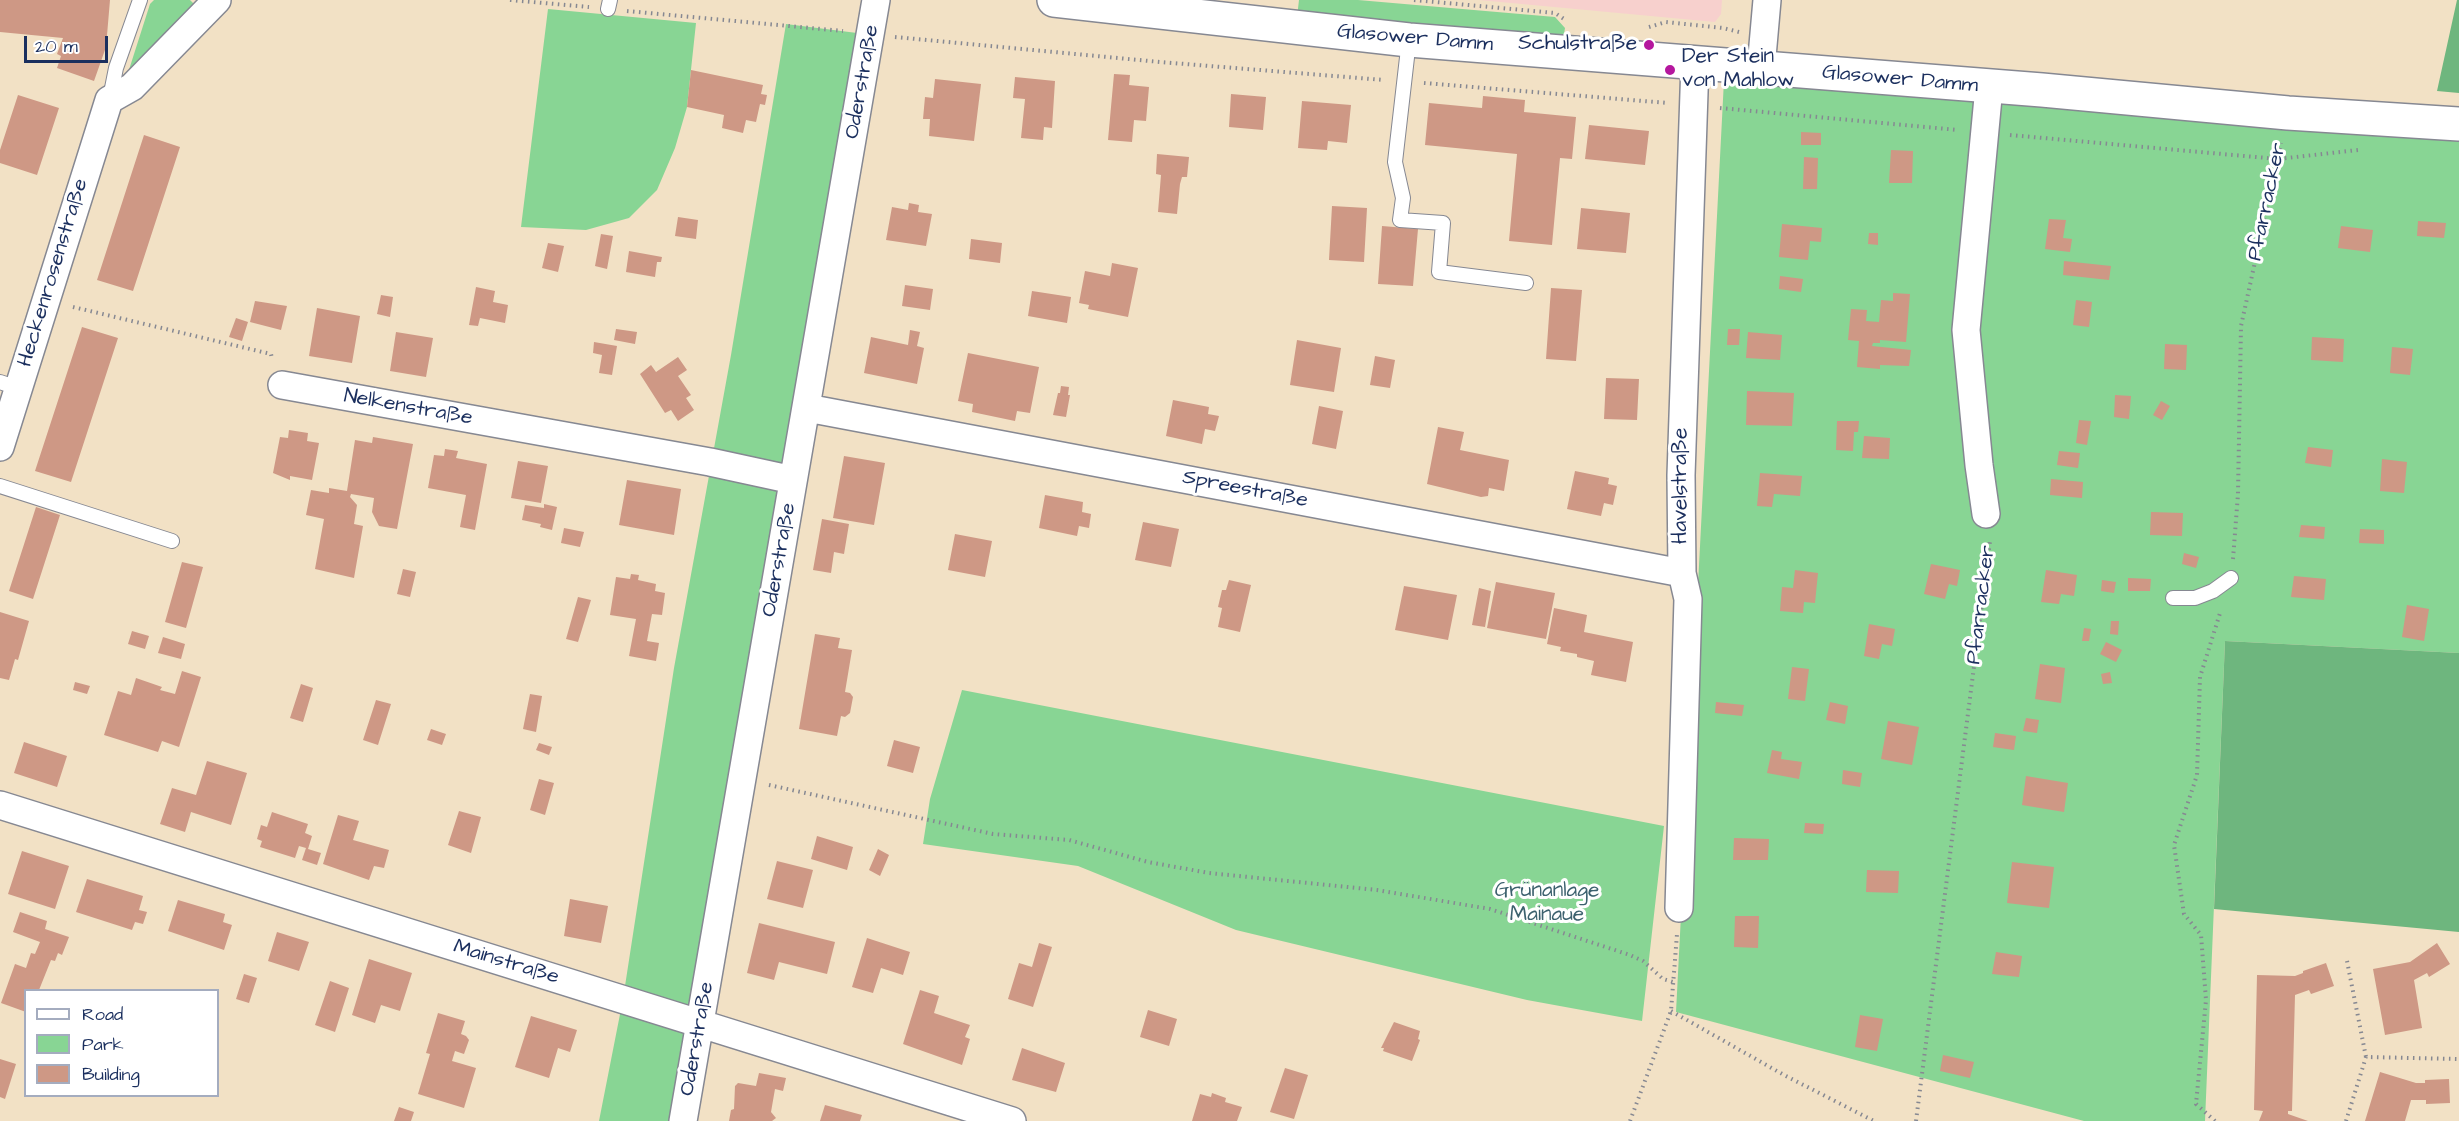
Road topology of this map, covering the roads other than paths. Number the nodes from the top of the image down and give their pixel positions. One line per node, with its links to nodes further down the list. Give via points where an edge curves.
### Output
1 (140, 0): 10 (lane, Heckenrosenstraße)
2 (217, 0): 10 (street, via 132,87)
3 (876, 0): 15 (street, Oderstraße)
4 (1054, 0): 6 (street, Glasower Damm)
5 (1767, 0): 8 (street)
6 (1409, 40): 7 (street, Glasower Damm); 12 (lane, via 1395,162 1403,198 1400,220 1443,223 1439,272)
7 (1695, 63): 8 (street, Glasower Damm); 21 (street, Havelstraße, via 1681,475)
8 (1761, 68): 9 (street, Glasower Damm)
9 (1989, 87): 11 (street, Glasower Damm); 19 (street, Pfarracker, via 1966,330)
10 (109, 100): 13 (street, Heckenrosenstraße, via 46,300)
11 (2459, 124)
12 (1526, 283)
13 (9, 385): 16 (street, Heckenrosenstraße)
14 (282, 385): 17 (street, Nelkenstraße)
15 (807, 408): 17 (street, Oderstraße); 21 (street, Spreestraße)
16 (0, 447)
17 (794, 480): 26 (street, Oderstraße)
18 (0, 486): 20 (lane)
19 (1986, 514)
20 (172, 541)
21 (1682, 573): 25 (street, Havelstraße, via 1688,599)
22 (2231, 578): 23 (lane, via 2196,598)
23 (2173, 598)
24 (0, 805): 26 (street, Mainstraße)
25 (1679, 908)
26 (701, 1023): 27 (street, Oderstraße); 28 (street, Mainstraße)
27 (683, 1121)
28 (1012, 1121)

